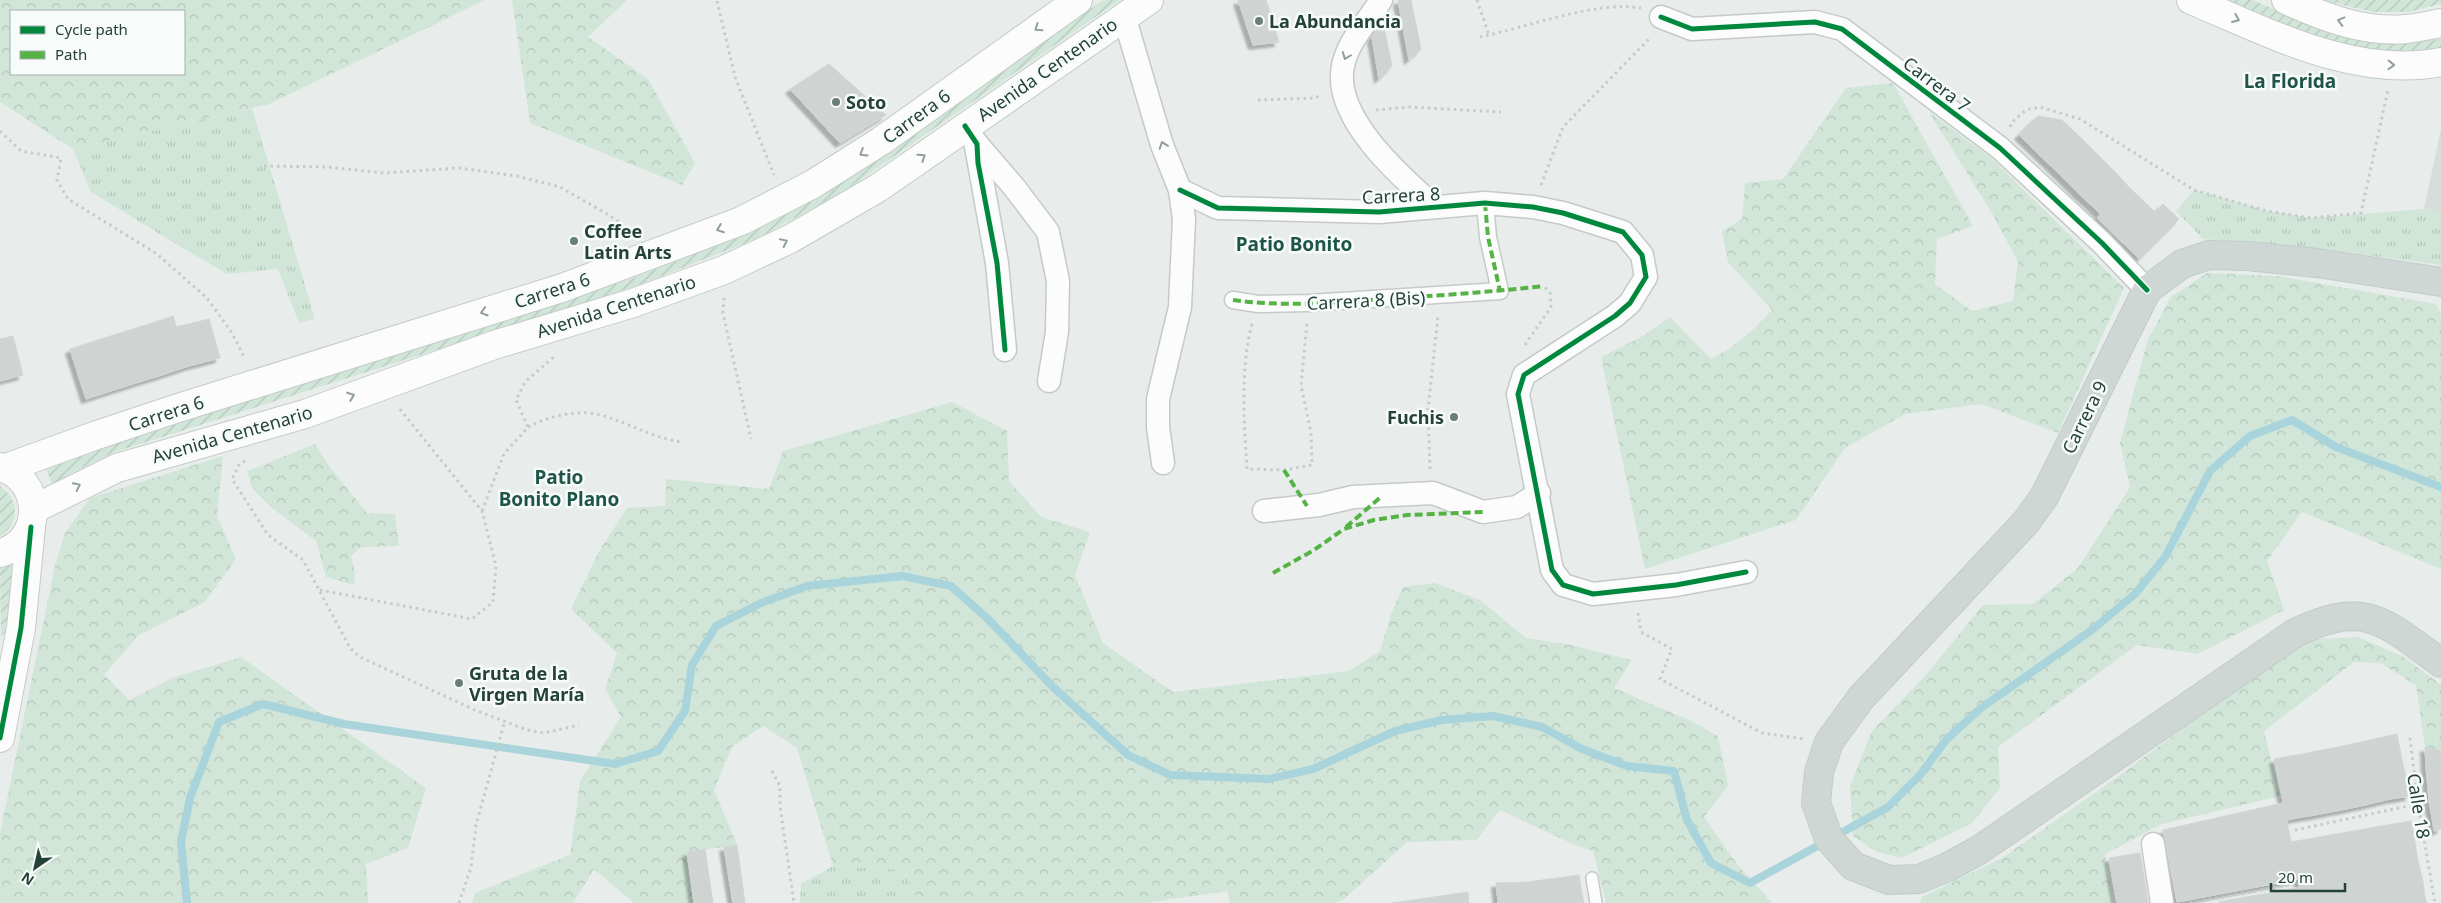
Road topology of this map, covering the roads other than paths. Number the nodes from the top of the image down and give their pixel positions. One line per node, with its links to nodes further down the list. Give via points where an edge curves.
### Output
1 (1078, 0): 20 (main road, Carrera 6, one-way to 20, via 881,141 813,184 741,222 562,288 97,435)
2 (1149, 0): 6 (main road, Avenida Centenario)
3 (1381, 0): 13 (street, one-way to 13, via 1352,42 1342,66 1342,85 1364,133 1396,173)
4 (2191, 0): 9 (main road, one-way to 9, via 2325,53 2374,64 2421,66)
5 (2286, 0): 8 (main road, one-way to 5, via 2406,30 2368,28 2321,16)
6 (1124, 16): 10 (main road, Avenida Centenario); 11 (street, one-way to 6, via 1162,145)
7 (1661, 17): 15 (street, Carrera 7, via 1692,29 1815,22 1842,29 2000,148 2102,243)
8 (2441, 23)
9 (2441, 62)
10 (971, 135): 17 (street, via 996,263); 18 (street, via 1048,232 1058,281 1057,332); 23 (main road, Avenida Centenario, one-way to 10, via 118,468 306,414 494,345 633,303 724,270 790,239)
11 (1180, 190): 13 (street, Carrera 8, via 1218,208 1379,212); 19 (street, via 1184,219 1180,307 1158,398)
12 (1485, 203): 13 (street, Carrera 8); 16 (street, Carrera 8 (Bis), via 1488,237 1500,291 1309,303 1258,304); 21 (street, Carrera 8, via 1564,213 1623,232 1642,255 1646,277 1630,304 1524,375 1518,394)
13 (1435, 207)
14 (2441, 282): 15 (main road, Carrera 9, via 2317,263 2209,255 2182,264)
15 (2147, 290): 26 (main road, Carrera 9, via 2044,497 2026,522 1862,698 1829,742 1819,772 1816,803 1829,839 1853,866 1889,880 1919,879 1948,867 1987,844 2295,633 2337,616 2362,615 2395,630)
16 (1233, 300)
17 (1005, 350)
18 (1049, 381)
19 (1163, 462)
20 (3, 468): 23 (main road, via 26,484)
21 (1539, 493): 22 (street, via 1517,507 1483,512 1433,493 1353,497 1319,505); 25 (street, via 1552,570 1563,585 1593,594 1676,585)
22 (1264, 511)
23 (33, 518): 24 (main road, via 15,547); 27 (main road, via 21,628)
24 (0, 553)
25 (1746, 572)
26 (2441, 663)
27 (0, 738)
28 (2153, 844): 31 (street)
29 (1592, 878): 30 (lane)
30 (1596, 903)
31 (2162, 903)

